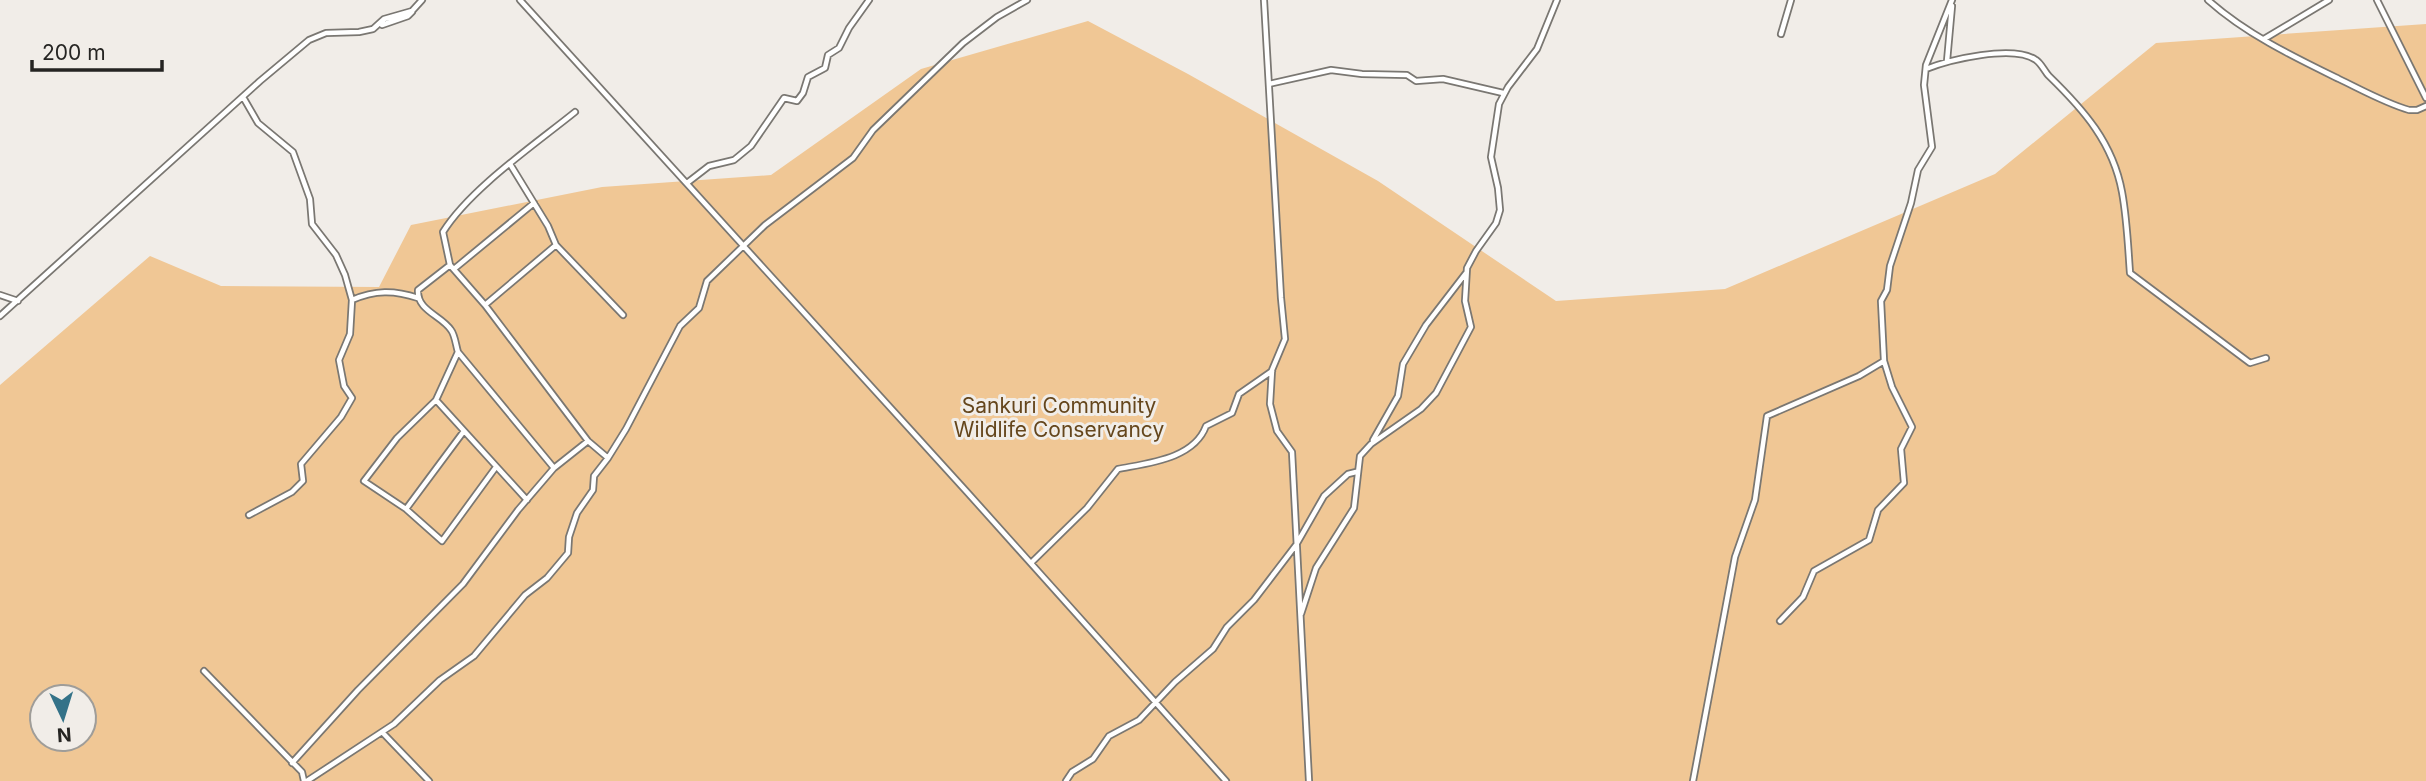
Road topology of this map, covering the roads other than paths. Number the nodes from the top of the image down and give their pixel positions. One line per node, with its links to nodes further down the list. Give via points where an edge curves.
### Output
1 (424, 0): 18 (street, via 412,11 384,19 366,31 319,34)
2 (520, 0): 23 (street)
3 (869, 0): 23 (street, via 839,48 828,55 825,68 808,77 797,101 784,98 751,146 734,160 709,166)
4 (1027, 0): 26 (street, via 962,43 873,130 853,158 765,225)
5 (1264, 0): 16 (street)
6 (1557, 0): 17 (street, via 1537,49)
7 (1791, 0): 12 (street)
8 (1952, 0): 14 (street); 15 (street)
9 (2208, 0): 13 (street)
10 (2329, 0): 13 (street)
11 (2377, 0): 19 (street)
12 (1781, 34)
13 (2264, 39): 20 (street, via 2401,108)
14 (1947, 61): 15 (street); 37 (street, via 2013,53 2036,60 2076,102 2108,146 2122,191 2130,273 2250,363)
15 (1926, 69): 38 (street, via 1932,147 1918,170 1881,301)
16 (1269, 83): 17 (street, via 1331,70 1407,75 1416,81 1443,79); 39 (street, via 1285,327)
17 (1503, 93): 28 (street, via 1491,157 1500,210)
18 (243, 97): 31 (street, via 258,122 293,152 310,199 312,224 336,255); 32 (street)
19 (2426, 98)
20 (2426, 106)
21 (575, 112): 22 (street)
22 (510, 164): 24 (street); 27 (street, via 454,214 443,232)
23 (687, 183): 26 (street)
24 (534, 203): 25 (street); 27 (street)
25 (556, 245): 33 (street); 34 (street)
26 (745, 247): 44 (street, via 708,281 699,308 680,326); 52 (street)
27 (452, 267): 30 (street, via 418,290); 33 (street)
28 (1467, 272): 43 (street, via 1403,364 1398,396); 43 (street, via 1465,301 1472,325 1443,381 1421,409)
29 (0, 295): 32 (street)
30 (418, 298): 31 (street, via 385,292); 36 (street, via 451,330)
31 (352, 300): 50 (street, via 350,334 339,360 344,386 352,398 301,464 303,481)
32 (18, 301): 35 (street)
33 (485, 305): 42 (street)
34 (623, 315)
35 (0, 316)
36 (458, 352): 40 (street); 46 (street)
37 (2266, 358)
38 (1884, 361): 54 (street, via 1912,427 1900,449 1904,483 1878,509 1869,540 1814,570 1803,597); 64 (street, via 1767,416 1755,500 1735,558)
39 (1272, 370): 51 (street, via 1272,415 1292,452); 52 (street, via 1240,394 1232,413 1206,426 1201,439 1167,459 1118,469 1087,508)
40 (436, 400): 41 (street); 49 (street, via 397,438 365,481)
41 (464, 431): 45 (street); 49 (street)
42 (588, 441): 44 (street); 46 (street)
43 (1371, 444): 47 (street, via 1360,456)
44 (608, 458): 57 (street, via 577,513 568,553 474,656)
45 (496, 467): 48 (street); 49 (street, via 442,541)
46 (554, 468): 48 (street)
47 (1356, 472): 51 (street, via 1324,496); 53 (street, via 1354,508 1316,568)
48 (527, 500): 58 (street, via 463,584)
49 (406, 509)
50 (249, 515)
51 (1296, 545): 53 (street); 56 (street, via 1213,649)
52 (1031, 563): 56 (street)
53 (1300, 616): 63 (street)
54 (1780, 621)
55 (204, 671): 58 (street)
56 (1155, 702): 61 (street, via 1139,720 1109,736 1093,759); 62 (street)
57 (382, 732): 59 (street); 60 (street)
58 (292, 763): 59 (street)
59 (305, 781)
60 (429, 781)
61 (1066, 781)
62 (1226, 781)
63 (1309, 781)
64 (1693, 781)

